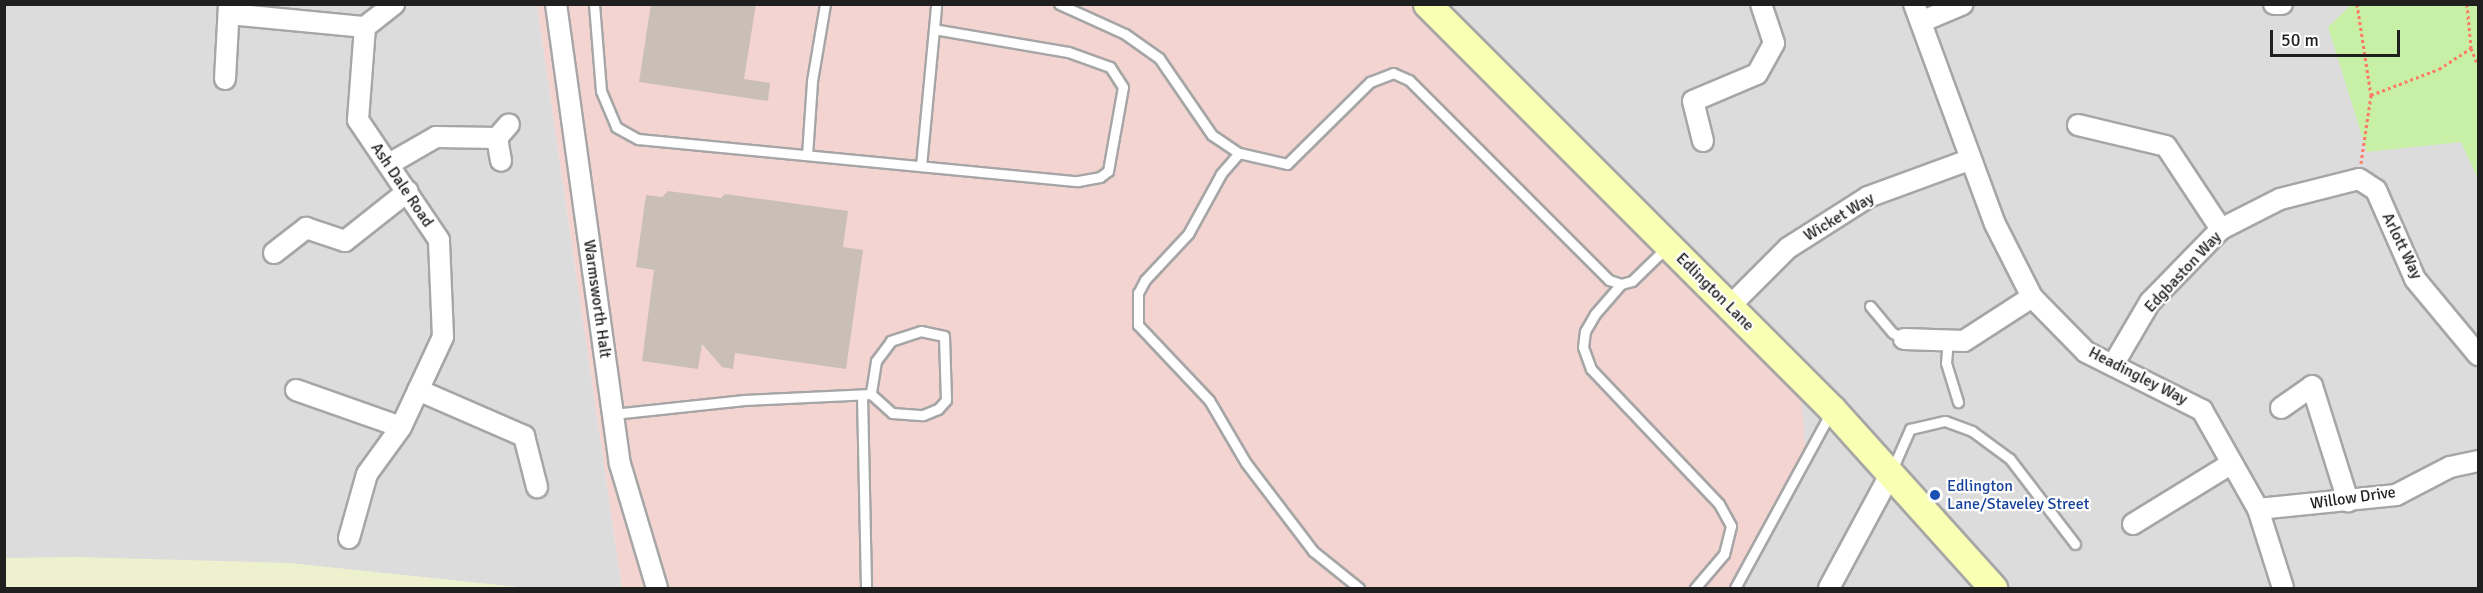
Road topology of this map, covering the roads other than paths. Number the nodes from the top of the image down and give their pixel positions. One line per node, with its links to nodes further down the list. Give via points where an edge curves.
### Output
1 (394, 4): 14 (street)
2 (556, 4): 44 (street, Warmsworth Halt)
3 (594, 4): 20 (lane, via 601,91 616,127 638,140)
4 (825, 4): 20 (lane, via 812,81)
5 (936, 4): 15 (lane)
6 (1059, 4): 19 (lane, via 1125,34 1159,58 1212,135)
7 (1427, 4): 28 (main road, Edlington Lane)
8 (1761, 4): 18 (street, via 1774,43 1757,74 1693,101)
9 (1963, 4): 13 (street)
10 (2274, 4): 11 (street)
11 (2282, 4)
12 (229, 9): 14 (street); 16 (street)
13 (1918, 13): 21 (street, Headingley Way)
14 (365, 27): 23 (street, Ash Dale Road, via 358,120)
15 (934, 29): 24 (lane); 24 (lane, via 1098,61 1110,67 1122,87 1111,163 1100,177 1078,181)
16 (225, 79)
17 (2078, 125): 27 (street, via 2166,146)
18 (1703, 141)
19 (1239, 153): 30 (lane, via 1287,164 1370,82 1393,73 1409,80 1609,280); 57 (lane, via 1221,174 1188,234 1145,280 1138,293 1138,325 1209,400 1246,463 1313,551)
20 (807, 155): 24 (lane)
21 (1969, 160): 31 (street, Headingley Way, via 1995,224); 32 (street, Wicket Way, via 1869,197 1788,248)
22 (501, 161): 23 (street, via 503,131 436,137)
23 (389, 164): 26 (street, Ash Dale Road)
24 (921, 166)
25 (2359, 179): 27 (street, Edgbaston Way, via 2280,199); 36 (street, Arlott Way, via 2376,190 2415,279)
26 (408, 191): 29 (street, via 345,242 306,228); 39 (street, Ash Dale Road, via 439,240 443,337)
27 (2221, 229): 37 (street, Edgbaston Way, via 2150,302)
28 (1668, 245): 30 (lane, via 1632,281); 32 (main road, Edlington Lane)
29 (274, 253)
30 (1621, 284): 58 (lane, via 1595,314 1583,348 1590,369 1719,504 1731,526 1724,554)
31 (2032, 297): 35 (street, via 1964,341); 37 (street, Headingley Way, via 2086,352)
32 (1730, 306): 43 (main road, Edlington Lane)
33 (1870, 306): 34 (lane, via 1893,333)
34 (1905, 339): 35 (street)
35 (1948, 340): 41 (lane, via 1946,363)
36 (2478, 355)
37 (2113, 365): 47 (street, Headingley Way, via 2202,410)
38 (296, 390): 45 (street)
39 (418, 390): 45 (street, Ash Dale Road); 49 (street, via 524,436)
40 (866, 394): 40 (lane, via 892,413 923,415 938,409 947,394 944,336 921,331 891,341 876,361); 44 (lane, via 744,400); 56 (lane)
41 (1958, 402)
42 (2281, 408): 50 (street, via 2312,386)
43 (1832, 410): 48 (main road, Edlington Lane); 59 (lane)
44 (613, 414): 55 (street, Warmsworth Halt, via 620,464)
45 (401, 427): 53 (street, Ash Dale Road, via 367,474)
46 (2478, 461): 50 (street, Willow Drive, via 2450,467 2396,495)
47 (2232, 463): 51 (street, Headingley Way); 52 (street)
48 (1891, 473): 54 (lane, via 1910,429 1945,421 1972,431 2010,459); 60 (street); 61 (main road, Edlington Lane)
49 (537, 487)
50 (2348, 501): 51 (street, Willow Drive)
51 (2258, 509): 62 (street, Headingley Way)
52 (2133, 524)
53 (349, 538)
54 (2075, 544)
55 (657, 588)
56 (866, 588)
57 (1359, 588)
58 (1695, 588)
59 (1735, 588)
60 (1830, 588)
61 (1993, 588)
62 (2283, 588)

